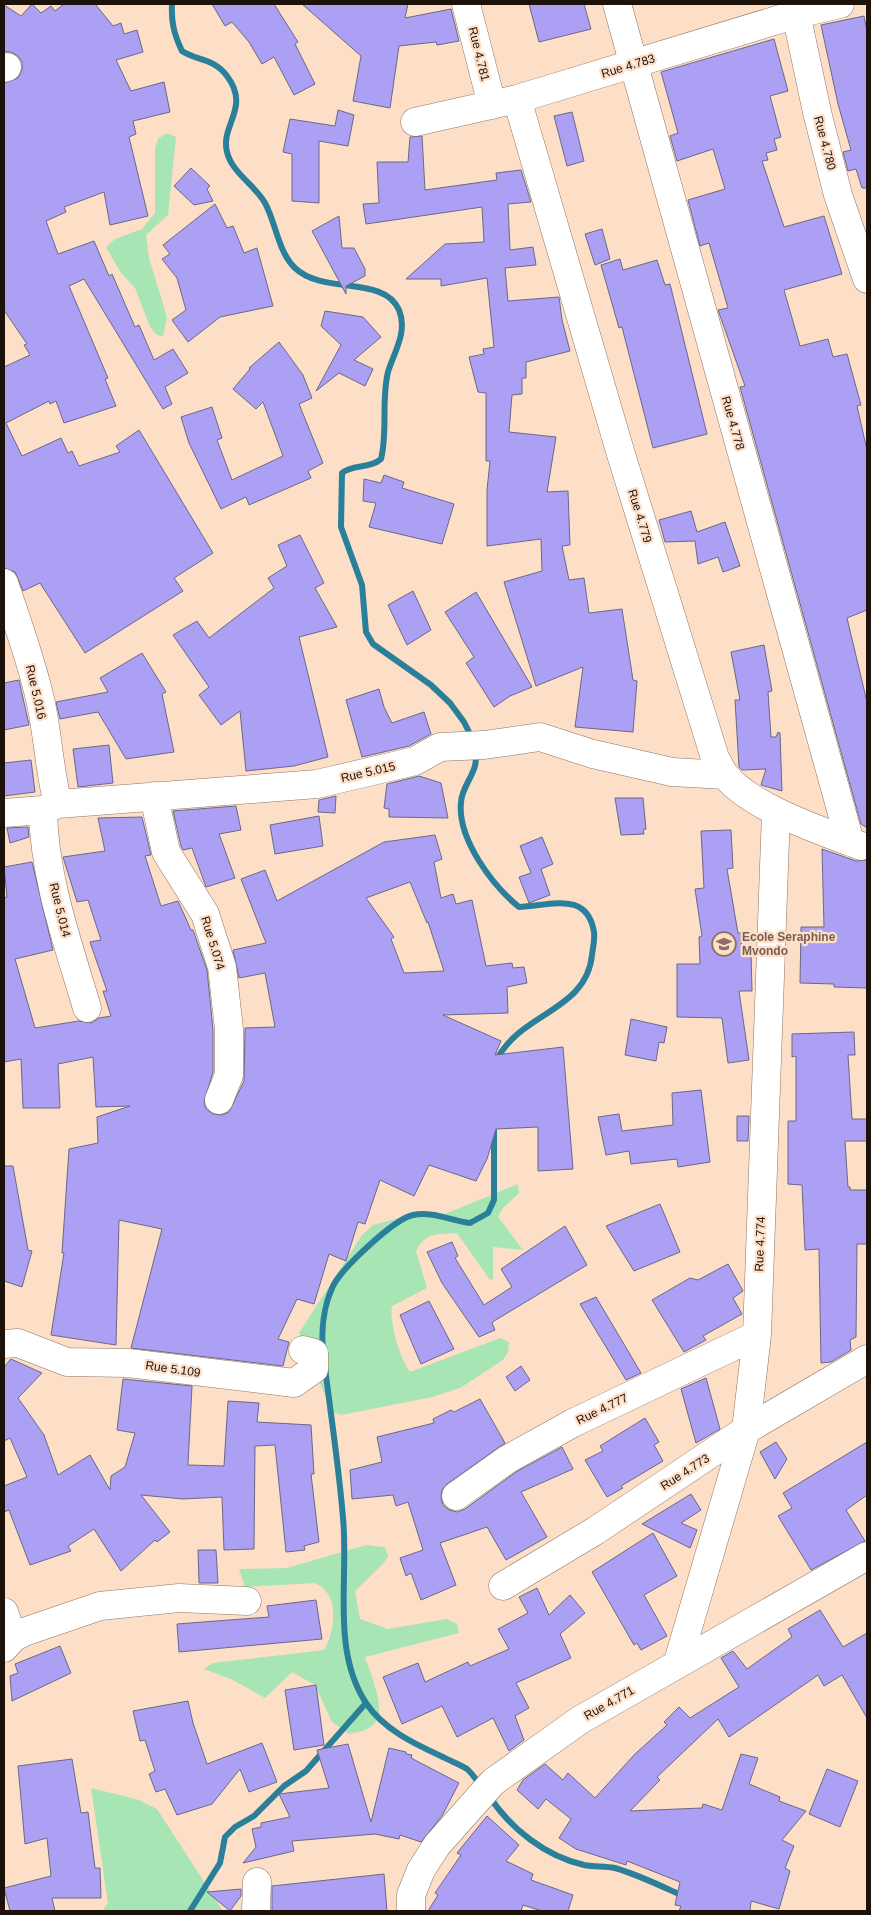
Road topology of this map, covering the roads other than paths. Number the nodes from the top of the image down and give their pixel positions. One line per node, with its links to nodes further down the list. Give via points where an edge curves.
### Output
1 (466, 4): 6 (street, Rue 4.781)
2 (617, 4): 5 (street, Rue 4.778)
3 (840, 4): 4 (street, Rue 4.783)
4 (796, 9): 5 (street, Rue 4.783); 8 (street, Rue 4.780, via 838,195)
5 (633, 64): 6 (street, Rue 4.783); 15 (street, Rue 4.778)
6 (504, 102): 7 (street, Rue 4.783); 10 (street, Rue 4.779, via 623,460 715,758)
7 (415, 122)
8 (867, 279)
9 (4, 583): 12 (street, Rue 5.016, via 40,700)
10 (725, 775): 11 (street, Rue 5.015, via 672,772 593,754 540,737 440,747 416,761 317,784); 13 (street, Rue 4.779)
11 (154, 796): 12 (street, Rue 5.015); 17 (street, Rue 5.074, via 166,852 205,914 222,967 229,1030 228,1075)
12 (51, 807): 14 (street, Rue 5.015); 16 (street, Rue 5.014, via 44,835 55,900)
13 (776, 812): 15 (street, Rue 4.779); 18 (street, Rue 4.774)
14 (4, 814)
15 (858, 845)
16 (87, 1008)
17 (218, 1100)
18 (757, 1335): 22 (street, Rue 4.774); 23 (street, Rue 4.777, via 573,1423 508,1458)
19 (4, 1344): 20 (street, Rue 5.109, via 18,1343 67,1362 128,1363 294,1383 314,1369 314,1353)
20 (303, 1350)
21 (867, 1359): 22 (street, Rue 4.773)
22 (746, 1430): 25 (street, Rue 4.773, via 595,1531); 29 (street, Rue 4.774)
23 (456, 1496)
24 (867, 1556): 29 (street, Rue 4.771)
25 (503, 1586)
26 (247, 1601): 28 (street, via 179,1598 100,1606 24,1632)
27 (4, 1612): 28 (street)
28 (8, 1643)
29 (677, 1664): 32 (street, Rue 4.771, via 580,1720 493,1782 437,1845 421,1870 410,1895)
30 (257, 1882): 31 (street)
31 (256, 1911)
32 (411, 1911)

